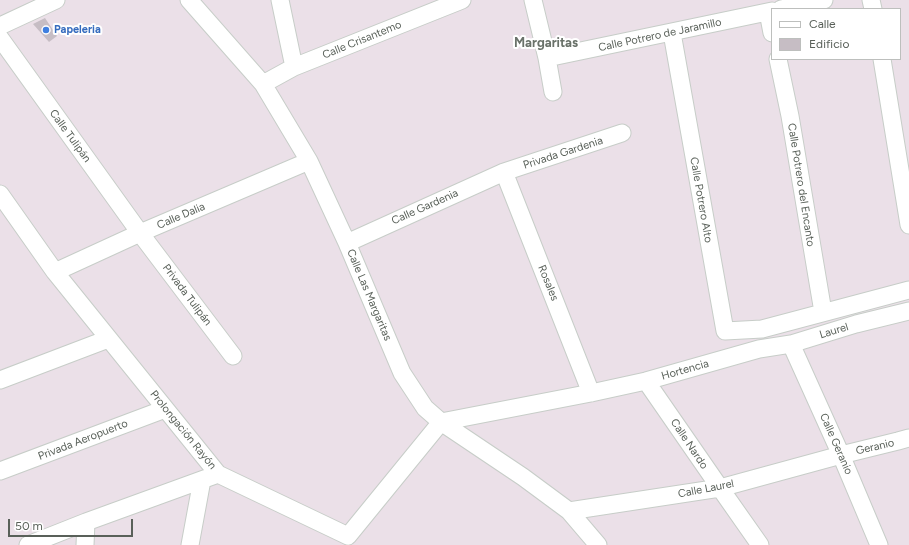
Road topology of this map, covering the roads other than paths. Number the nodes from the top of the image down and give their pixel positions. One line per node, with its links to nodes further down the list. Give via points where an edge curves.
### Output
1 (56, 0): 9 (street)
2 (189, 0): 16 (street, Calle Las Margaritas)
3 (280, 0): 15 (street)
4 (462, 0): 15 (street, Calle Crisantemo)
5 (533, 0): 12 (street)
6 (824, 0): 7 (street, Calle Potrero de Jaramillo)
7 (788, 8)
8 (771, 12): 10 (street, Calle Potrero de Jaramillo)
9 (0, 26)
10 (672, 33): 12 (street, Calle Potrero de Jaramillo); 29 (street, Calle Potrero Alto, via 725,331)
11 (0, 38): 23 (street, Calle Tulipán)
12 (547, 58): 17 (street)
13 (778, 60): 28 (street, Calle Potrero del Encanto)
14 (882, 60): 22 (street)
15 (294, 67): 16 (street, Calle Crisantemo)
16 (263, 84): 19 (street, Calle Las Margaritas)
17 (553, 92)
18 (622, 133): 20 (street, Privada Gardenia)
19 (309, 161): 23 (street, Calle Dalia); 24 (street, Calle Las Margaritas)
20 (504, 172): 24 (street, Calle Gardenia); 36 (street, Rosales)
21 (0, 194): 25 (street, Prolongación Rayón)
22 (909, 225)
23 (140, 233): 25 (street, Calle Dalia); 33 (street, Privada Tulipán)
24 (347, 243): 38 (street, Calle Las Margaritas, via 402,373 425,408)
25 (55, 272): 30 (street, Prolongación Rayón)
26 (909, 290): 28 (street)
27 (909, 311): 31 (street, Laurel)
28 (823, 312): 29 (street)
29 (762, 329): 32 (street)
30 (108, 339): 34 (street); 37 (street, Prolongación Rayón)
31 (791, 344): 32 (street, Laurel); 40 (street, Calle Geranio)
32 (759, 349): 35 (street, Hortencia)
33 (233, 356)
34 (0, 380)
35 (646, 381): 36 (street, Hortencia); 44 (street, Calle Nardo)
36 (592, 394): 38 (street, Hortencia)
37 (165, 409): 41 (street, Privada Aeropuerto); 42 (street, Prolongación Rayón)
38 (441, 422): 42 (street, Prolongación Rayón, via 348,536); 45 (street, Calle Las Margaritas)
39 (909, 438): 40 (street, Geranio)
40 (841, 455): 44 (street, Calle Laurel); 52 (street, Calle Geranio)
41 (0, 471)
42 (218, 474): 43 (street)
43 (202, 480): 46 (street); 49 (street)
44 (720, 488): 45 (street, Calle Laurel); 51 (street, Calle Nardo)
45 (569, 511): 50 (street, Calle Las Margaritas)
46 (86, 522): 47 (street); 48 (street)
47 (28, 545)
48 (86, 545)
49 (190, 545)
50 (598, 545)
51 (760, 545)
52 (879, 545)

